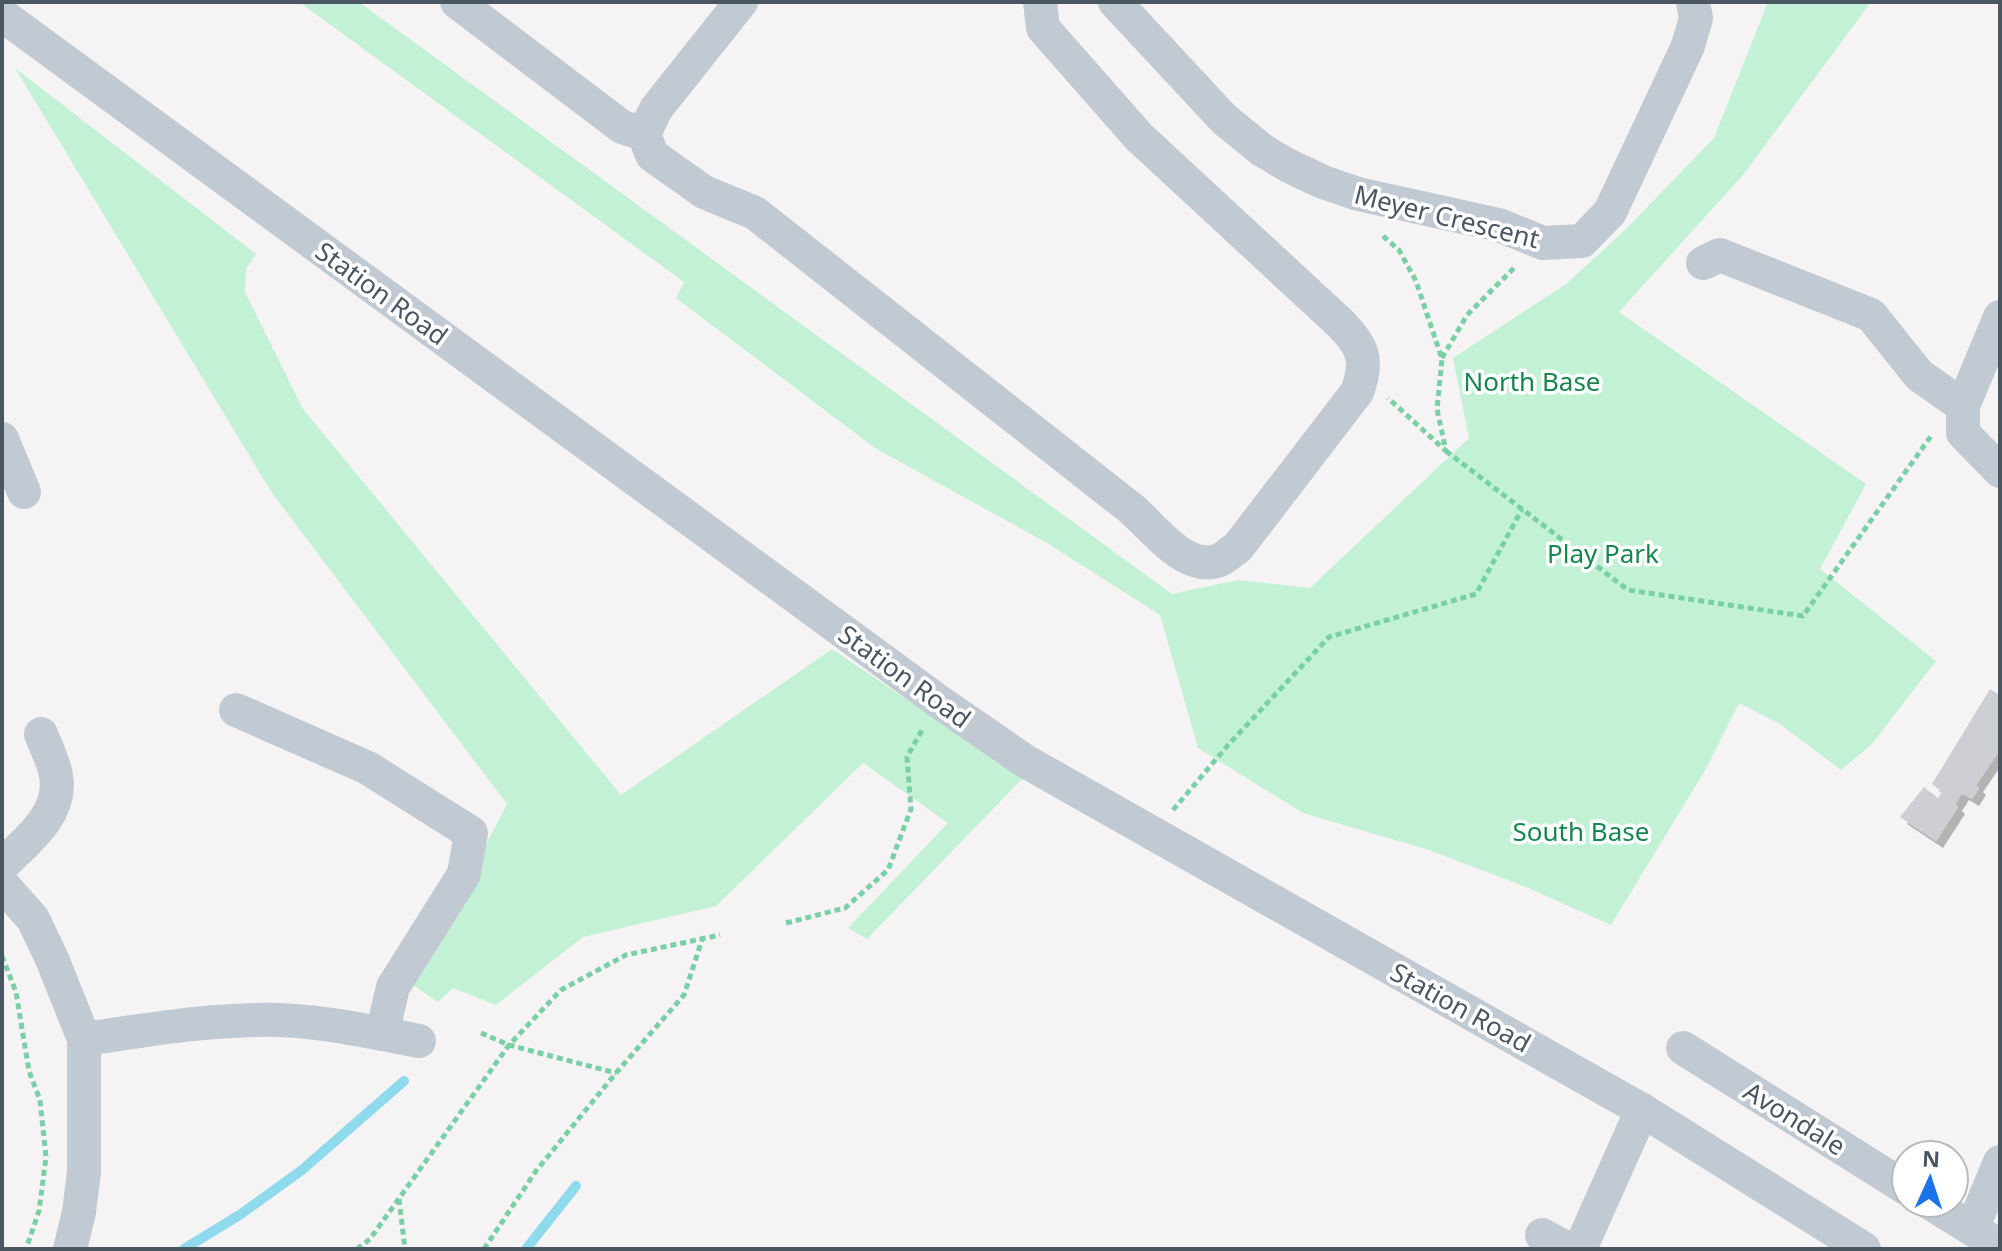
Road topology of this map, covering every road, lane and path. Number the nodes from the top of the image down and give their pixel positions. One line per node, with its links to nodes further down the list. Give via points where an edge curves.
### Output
1 (457, 2): 7 (street, via 622,127)
2 (741, 2): 7 (street, via 656,109)
3 (1040, 2): 13 (street, via 1043,28 1139,137 1357,340)
4 (1115, 2): 9 (street, Meyer Crescent, via 1224,119 1289,166 1358,194 1499,225)
5 (1693, 2): 9 (street, Meyer Crescent, via 1696,18 1688,46 1610,212 1582,241)
6 (2, 15): 20 (street, Station Road)
7 (644, 134): 13 (street, via 652,155 704,192 755,213 1194,560 1216,562 1238,547 1357,392)
8 (1382, 235): 12 (path, via 1399,250 1416,281)
9 (1549, 242): 12 (path, via 1506,274 1467,315)
10 (1703, 263): 14 (street, via 1720,255 1871,315 1919,375)
11 (2000, 317): 14 (street)
12 (1442, 359): 16 (path, via 1437,409)
13 (1363, 376): 16 (path)
14 (1963, 406): 17 (street, via 1963,433); 19 (path, via 1943,419 1803,616 1628,590)
15 (2, 439): 18 (street)
16 (1446, 451): 19 (path)
17 (2000, 471)
18 (23, 493)
19 (1522, 509): 23 (path, via 1476,594 1329,637)
20 (938, 701): 23 (street, Station Road, via 1025,761); 26 (path, via 907,757 911,809 888,870 845,908)
21 (236, 710): 31 (street, via 368,768 471,833 464,874 393,987)
22 (41, 734): 24 (street, via 57,778 53,805 39,831)
23 (1153, 834): 37 (street, Station Road)
24 (2, 865)
25 (2, 884): 32 (street, via 33,919)
26 (786, 923)
27 (720, 935): 28 (path)
28 (703, 939): 34 (path, via 626,955 561,990); 36 (path, via 684,995)
29 (2, 956): 43 (path, via 16,992 29,1071 40,1100 46,1157 39,1211)
30 (481, 1033): 34 (path)
31 (382, 1034): 32 (street, via 278,1020); 33 (street)
32 (84, 1039): 44 (street, via 84,1172)
33 (419, 1041)
34 (509, 1045): 36 (path); 40 (path)
35 (1683, 1048): 39 (street, Avondale)
36 (616, 1073): 47 (path, via 536,1171)
37 (1642, 1110): 48 (street); 49 (street, Station Road)
38 (2000, 1162): 42 (street)
39 (1890, 1178)
40 (399, 1198): 45 (path); 46 (path)
41 (1956, 1219): 42 (street)
42 (1986, 1238)
43 (26, 1249)
44 (70, 1249)
45 (357, 1249)
46 (405, 1249)
47 (484, 1249)
48 (1580, 1249)
49 (1864, 1249)

